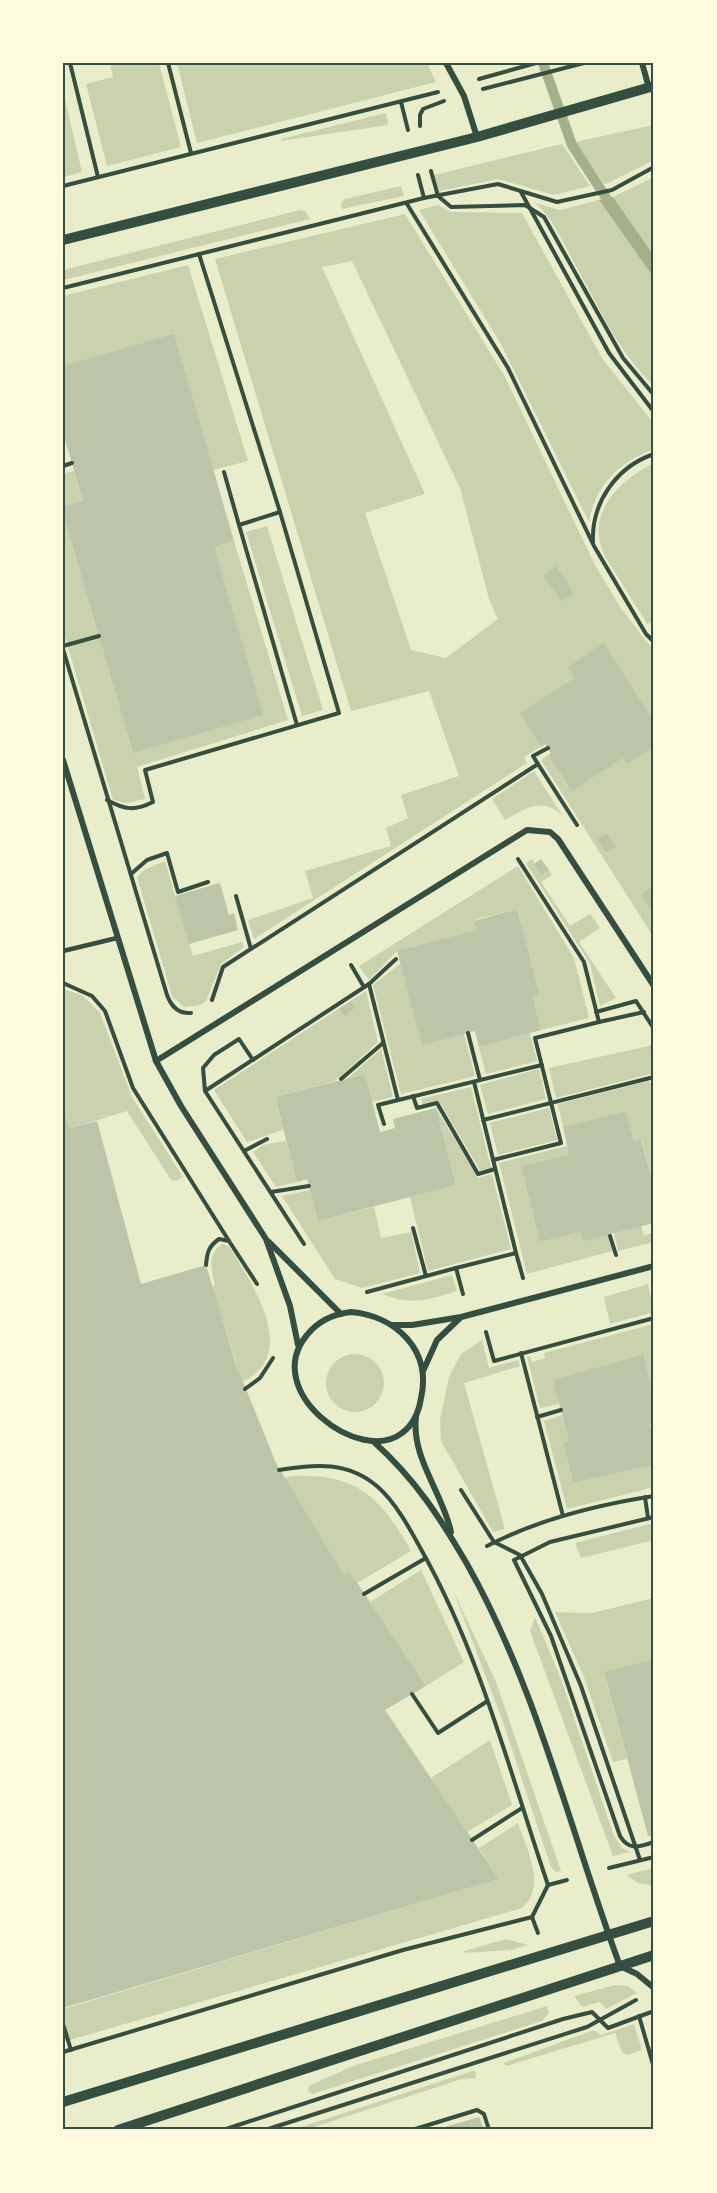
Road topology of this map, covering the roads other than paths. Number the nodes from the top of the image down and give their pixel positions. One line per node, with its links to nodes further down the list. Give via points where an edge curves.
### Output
1 (446, 63): 4 (street, via 464,96)
2 (642, 63): 3 (street)
3 (652, 88): 4 (street)
4 (477, 137): 5 (street)
5 (63, 240)
6 (63, 760): 7 (street)
7 (117, 938): 8 (lane); 10 (street)
8 (63, 951)
9 (654, 986): 10 (street, via 558,839 550,832 534,829 518,832)
10 (156, 1061): 11 (street)
11 (266, 1239): 13 (street); 16 (street, via 290,1306)
12 (654, 1266): 14 (street)
13 (341, 1314): 15 (street, via 363,1314); 16 (street, via 320,1323)
14 (461, 1317): 15 (street); 17 (street, via 438,1340)
15 (393, 1325): 17 (street, via 413,1345)
16 (298, 1345): 19 (street, via 294,1377 308,1404 333,1426)
17 (423, 1370): 18 (street)
18 (417, 1414): 19 (street, via 402,1434); 20 (street, via 418,1449 445,1510)
19 (374, 1442): 20 (street, via 415,1482)
20 (452, 1539): 22 (street, via 495,1617 526,1690)
21 (654, 1921): 22 (street)
22 (608, 1935): 24 (street); 26 (street)
23 (654, 1955): 24 (street)
24 (620, 1966): 25 (street); 27 (street)
25 (654, 1988)
26 (63, 2102)
27 (118, 2130)

